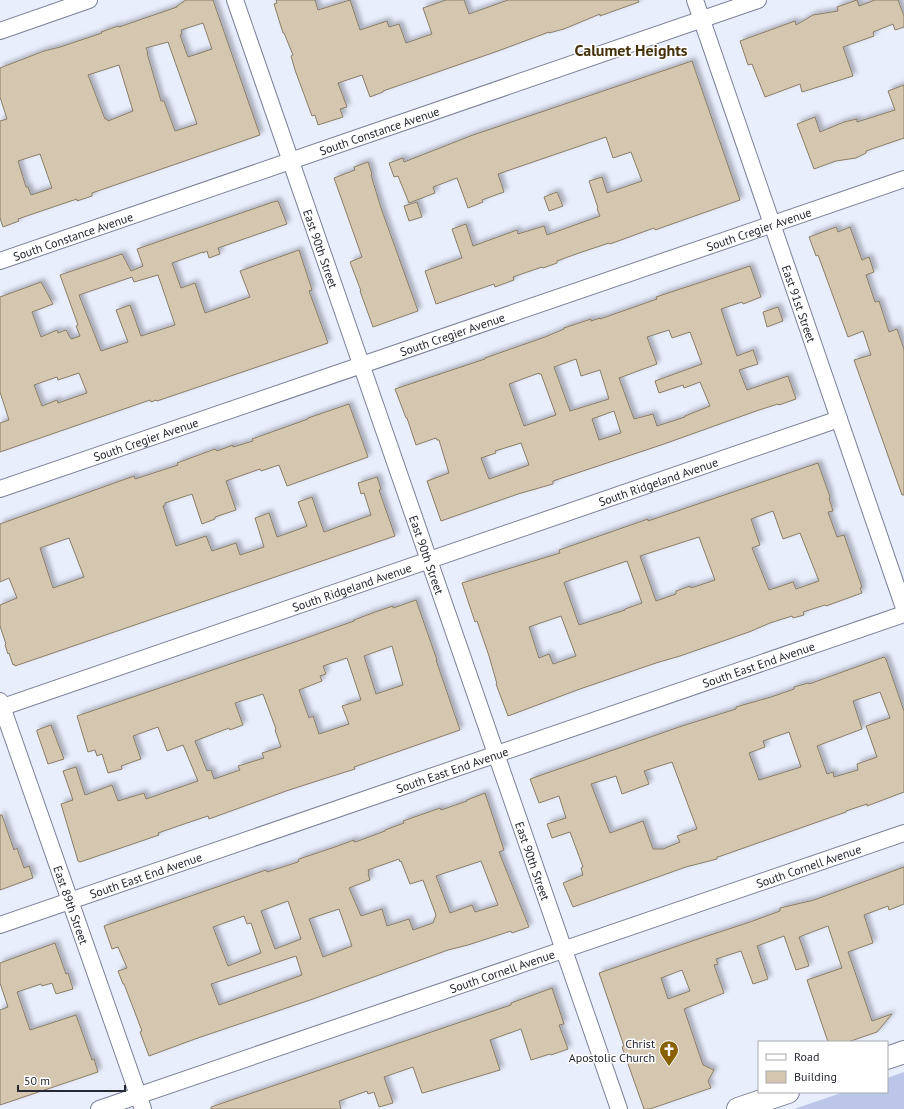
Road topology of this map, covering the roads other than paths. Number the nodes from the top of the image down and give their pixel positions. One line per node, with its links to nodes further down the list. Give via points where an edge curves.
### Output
1 (89, 0): 6 (street)
2 (235, 0): 7 (street, East 90th Street)
3 (695, 0): 5 (street, East 91st Street)
4 (758, 0): 5 (street, South Constance Avenue)
5 (701, 20): 7 (street, South Constance Avenue); 9 (street, East 91st Street)
6 (0, 31)
7 (291, 161): 10 (street, South Constance Avenue); 11 (street, East 90th Street)
8 (904, 179): 9 (street, South Cregier Avenue)
9 (772, 224): 11 (street, South Cregier Avenue); 12 (street, East 91st Street)
10 (0, 261)
11 (361, 365): 13 (street, South Cregier Avenue); 14 (street, East 90th Street)
12 (839, 419): 14 (street, South Ridgeland Avenue); 15 (street, East 91st Street)
13 (0, 489)
14 (429, 560): 17 (street, South Ridgeland Avenue); 18 (street, East 90th Street)
15 (904, 608)
16 (904, 614): 18 (street, South East End Avenue)
17 (1, 705): 20 (street, East 89th Street)
18 (496, 754): 20 (street, South East End Avenue); 22 (street, East 90th Street)
19 (904, 833): 22 (street, South Cornell Avenue)
20 (70, 900): 21 (street, South East End Avenue); 26 (street, East 89th Street)
21 (0, 925)
22 (563, 950): 26 (street, South Cornell Avenue); 28 (street, East 90th Street)
23 (904, 1052): 24 (highway)
24 (888, 1058)
25 (785, 1093): 29 (highway)
26 (141, 1102): 27 (street, South Cornell Avenue)
27 (99, 1109)
28 (619, 1109)
29 (738, 1109)

